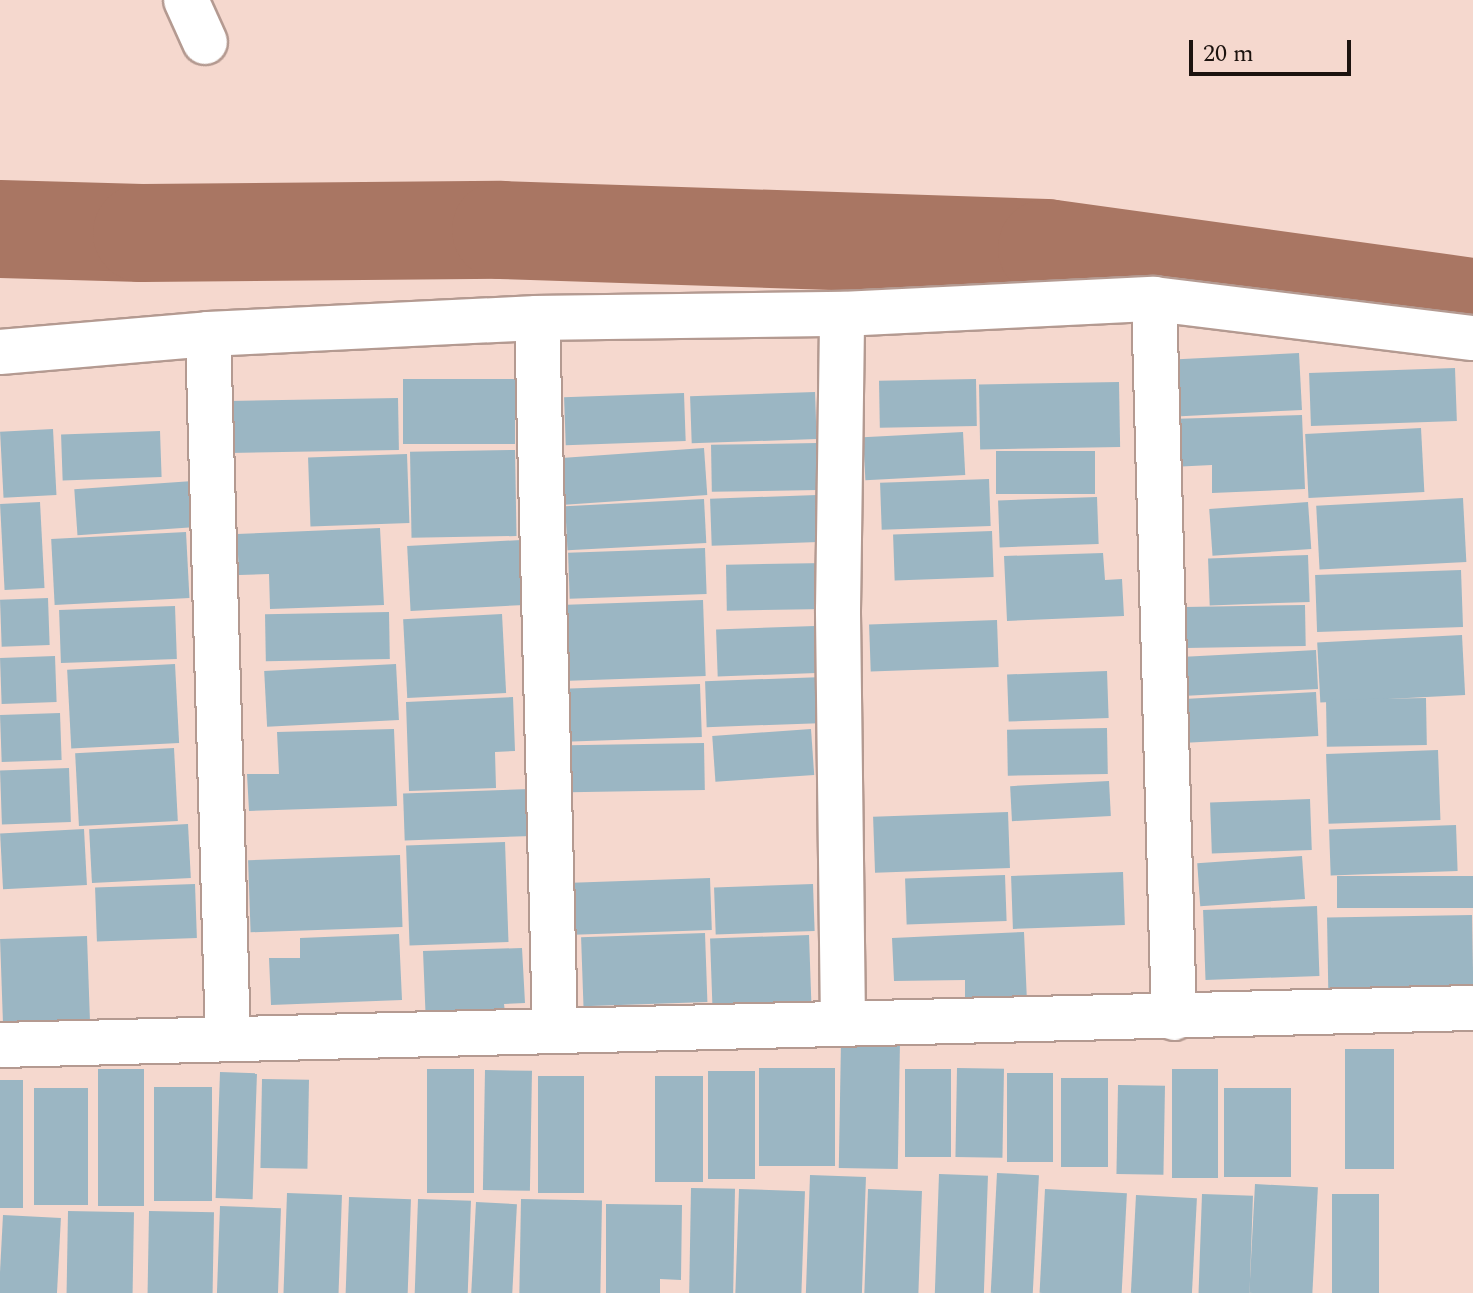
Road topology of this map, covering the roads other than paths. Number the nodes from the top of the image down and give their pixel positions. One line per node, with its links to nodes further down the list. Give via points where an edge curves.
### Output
1 (186, 0): 2 (street)
2 (205, 42)
3 (1154, 299): 4 (street); 7 (street); 10 (street)
4 (842, 314): 5 (street); 11 (street, via 838,610)
5 (537, 318): 6 (street); 12 (street)
6 (208, 334): 8 (street); 13 (street)
7 (1473, 338)
8 (0, 352)
9 (1473, 1008): 10 (street)
10 (1174, 1018): 11 (street)
11 (843, 1023): 12 (street)
12 (555, 1031): 13 (street)
13 (228, 1039): 14 (street)
14 (0, 1045)

